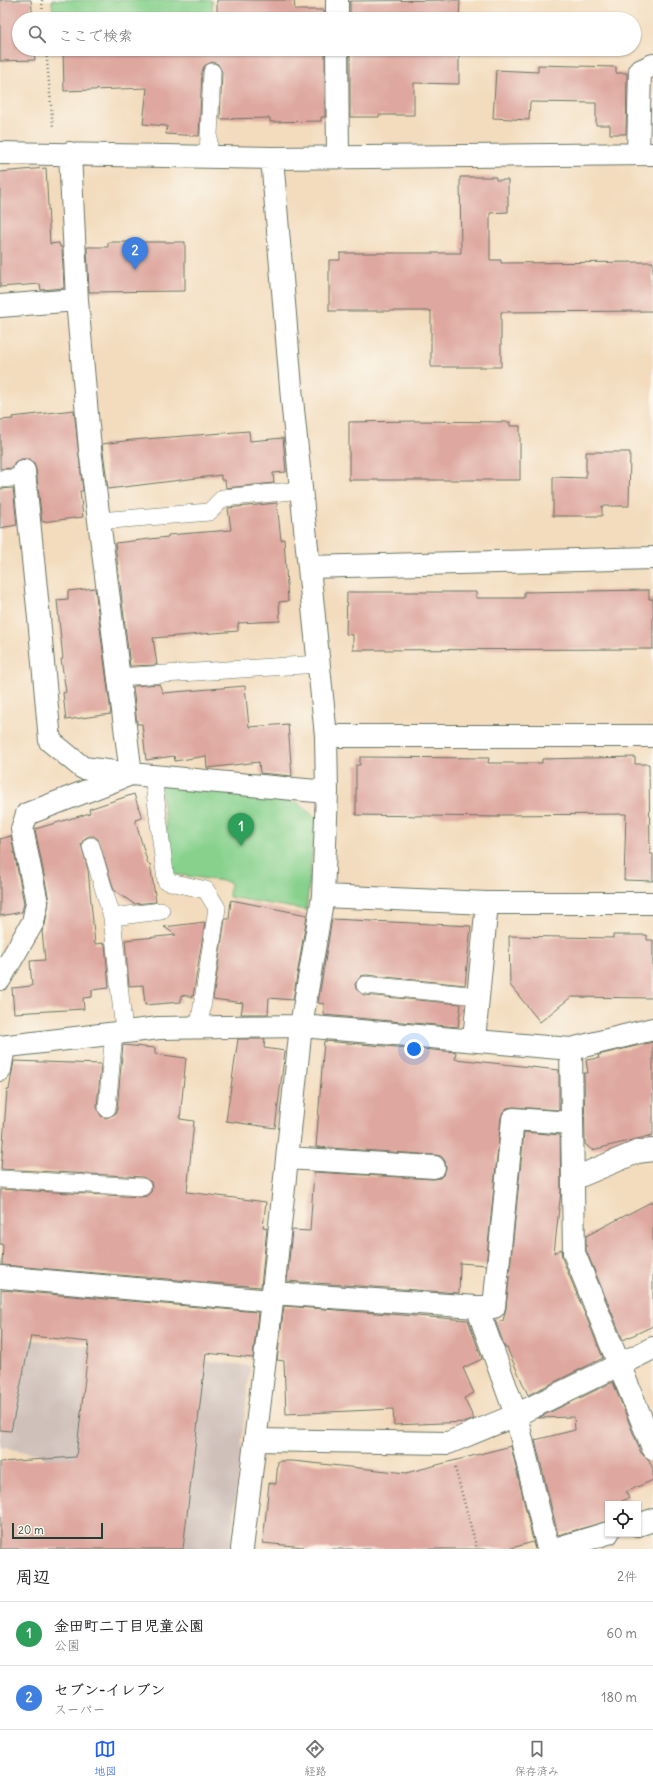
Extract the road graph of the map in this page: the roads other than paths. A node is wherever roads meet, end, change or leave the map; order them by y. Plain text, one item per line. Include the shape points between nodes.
1 (337, 0) edge
2 (337, 12) edge
3 (337, 56) edge
4 (653, 65) edge
5 (212, 72) dead end
6 (0, 153) edge
7 (63, 153) junction
8 (645, 154) edge
9 (208, 156) junction
10 (338, 157) junction
11 (272, 158) junction
12 (77, 300) junction
13 (0, 306) edge
14 (24, 474) joint
15 (0, 479) edge
16 (301, 490) junction
17 (99, 521) junction
18 (653, 558) edge
19 (309, 566) junction
20 (319, 664) junction
21 (119, 677) junction
22 (326, 736) junction
23 (653, 736) edge
24 (142, 775) junction
25 (327, 792) junction
26 (91, 846) dead end
27 (323, 896) junction
28 (487, 903) junction
29 (653, 903) edge
30 (161, 911) dead end
31 (112, 917) junction
32 (0, 979) edge
33 (365, 985) dead end
34 (479, 996) junction
35 (301, 1026) junction
36 (199, 1027) junction
37 (653, 1029) edge
38 (119, 1032) junction
39 (474, 1040) junction
40 (2, 1047) edge
41 (572, 1049) junction
42 (0, 1070) edge
43 (107, 1108) dead end
44 (572, 1123) junction
45 (653, 1150) edge
46 (287, 1158) junction
47 (434, 1167) dead end
48 (0, 1179) edge
49 (573, 1179) junction
50 (142, 1187) dead end
51 (0, 1277) edge
52 (272, 1297) junction
53 (477, 1307) junction
54 (653, 1348) edge
55 (619, 1363) junction
56 (516, 1415) junction
57 (255, 1440) junction
58 (653, 1448) edge
59 (653, 1520) edge
60 (641, 1523) edge
61 (605, 1534) edge
62 (242, 1549) edge
63 (548, 1549) edge
64 (555, 1549) edge

1 - 2 street
3 - 10 street
4 - 8 street via 640,71
5 - 9 lane
6 - 7 street
7 - 9 street
7 - 12 street
8 - 10 street
9 - 11 street
10 - 11 street
11 - 16 street
12 - 13 street
12 - 17 street
14 - 15 lane
14 - 24 street via 50,741 83,768
16 - 17 lane via 224,498 209,512
16 - 19 street
17 - 21 street
18 - 19 street
19 - 20 street
20 - 21 lane
20 - 22 street
21 - 24 street
22 - 23 street
22 - 25 street
24 - 25 street
24 - 32 street via 27,814 22,829 37,903 33,922
24 - 36 lane via 166,881 206,890 217,908
25 - 27 street
26 - 31 lane
27 - 28 street
27 - 35 street
28 - 29 street
28 - 34 street
30 - 31 lane
31 - 38 lane
33 - 34 lane
34 - 39 street
35 - 36 street
35 - 39 street
35 - 46 street
36 - 38 street
37 - 41 street
38 - 40 street
38 - 43 lane
39 - 41 street
40 - 42 street
41 - 44 street
44 - 49 street
44 - 53 street via 513,1119 494,1307
45 - 49 street via 638,1152
46 - 47 street
46 - 52 street
48 - 50 lane
49 - 55 street via 574,1253
51 - 52 street
52 - 53 street
52 - 57 street
53 - 56 street
54 - 55 street
55 - 56 street
55 - 58 street
56 - 57 street via 448,1443
56 - 63 street
57 - 62 street
59 - 60 street
61 - 64 street

